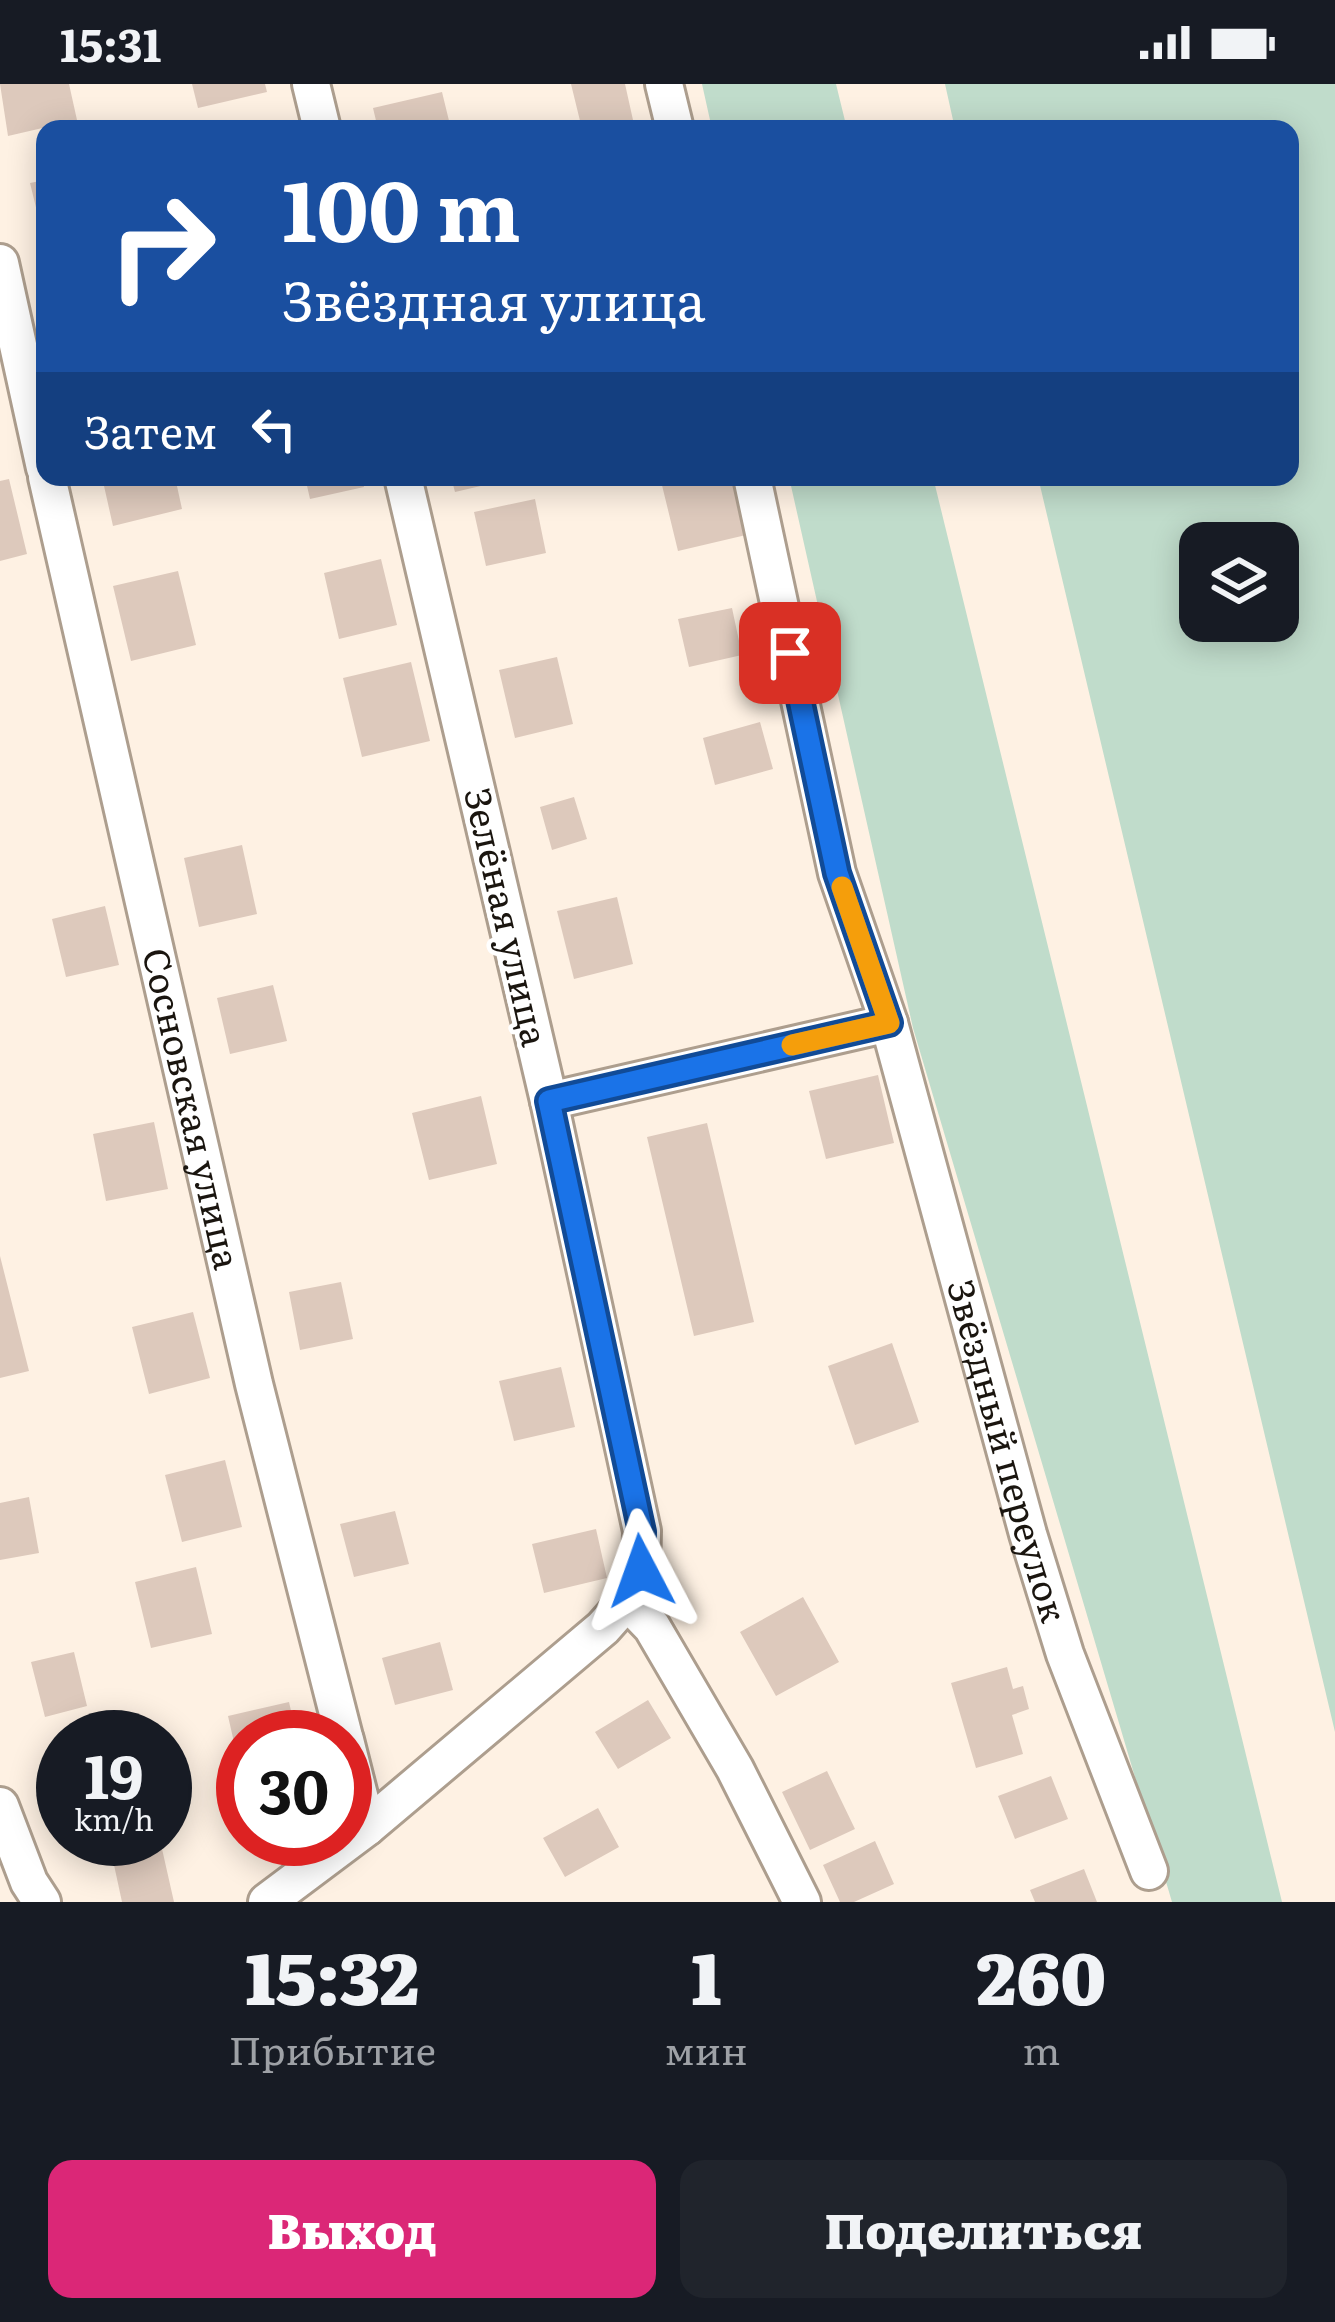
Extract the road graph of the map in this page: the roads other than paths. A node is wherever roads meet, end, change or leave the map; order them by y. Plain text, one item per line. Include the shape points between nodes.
1 (311, 84) edge
2 (664, 84) edge
3 (320, 120) edge
4 (673, 120) edge
5 (0, 262) edge
6 (36, 427) edge
7 (49, 486) edge
8 (405, 486) edge
9 (754, 486) edge
10 (889, 1023) junction
11 (549, 1101) junction
12 (627, 1600) junction
13 (338, 1710) edge
14 (0, 1806) edge
15 (372, 1822) edge
16 (314, 1866) edge
17 (1149, 1870) dead end
18 (42, 1902) edge
19 (267, 1902) edge
20 (802, 1902) edge

1 - 3 street
2 - 4 street
5 - 6 street
7 - 13 street, Сосновская улица via 254,1384
8 - 11 street, Зелёная улица
9 - 10 street, Звёздный переулок via 837,873
10 - 11 street
10 - 17 street, Звёздный переулок via 1053,1614
11 - 12 street, Зелёная улица via 642,1532 641,1571
12 - 15 street via 558,1669
12 - 20 street via 652,1627 735,1769
14 - 18 street
16 - 19 street

